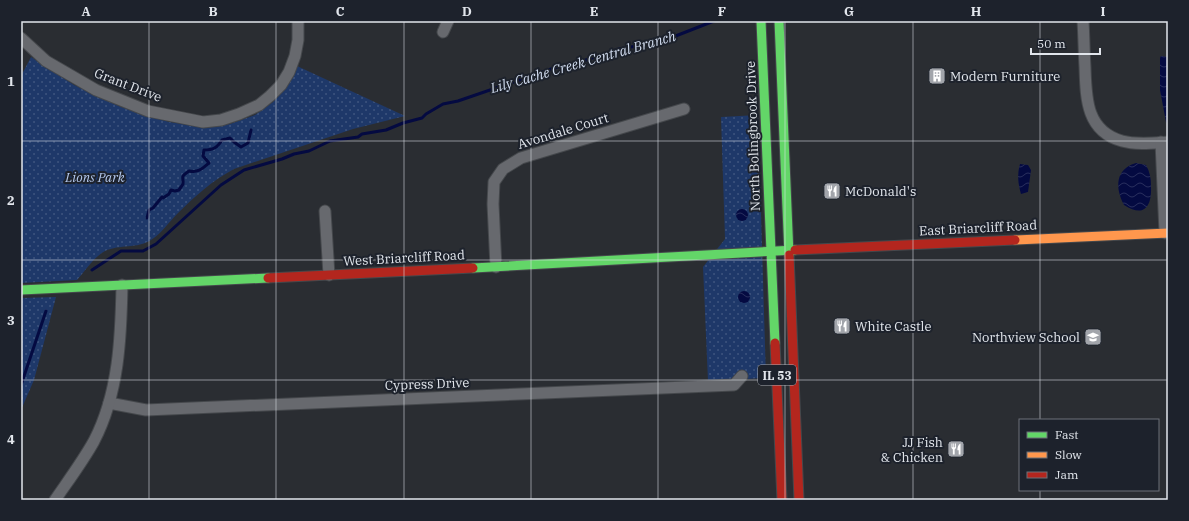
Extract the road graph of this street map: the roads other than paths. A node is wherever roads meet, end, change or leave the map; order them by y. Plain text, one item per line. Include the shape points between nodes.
1 (298, 21) edge
2 (448, 21) edge
3 (761, 21) edge
4 (779, 21) edge
5 (1083, 21) edge
6 (443, 32) dead end
7 (21, 38) edge
8 (684, 109) dead end
9 (1164, 142) edge
10 (325, 211) dead end
11 (1167, 233) edge
12 (788, 250) junction
13 (771, 251) junction
14 (496, 267) junction
15 (329, 275) junction
16 (122, 285) junction
17 (21, 290) edge
18 (742, 376) dead end
19 (109, 403) junction
20 (55, 500) edge
21 (782, 500) edge
22 (799, 500) edge

1 - 7 street, Grant Drive via 295,56 281,85 259,105 221,120 203,122 148,111 96,90 46,61
2 - 6 street
3 - 13 street, North Bolingbrook Drive / IL 53
4 - 12 street, IL 53
5 - 9 street via 1087,101 1093,119 1105,133 1123,141
8 - 14 street, Avondale Court via 521,158 503,169 494,182
9 - 11 street
10 - 15 street
11 - 12 street, East Briarcliff Road
12 - 13 street, West Briarcliff Road
12 - 22 street, IL 53
13 - 14 street, West Briarcliff Road
13 - 21 street, IL 53
14 - 15 street, West Briarcliff Road
15 - 16 street, West Briarcliff Road
16 - 17 street, West Briarcliff Road
16 - 19 street via 121,340
18 - 19 street, Cypress Drive via 734,385 146,410
19 - 20 street via 94,441

